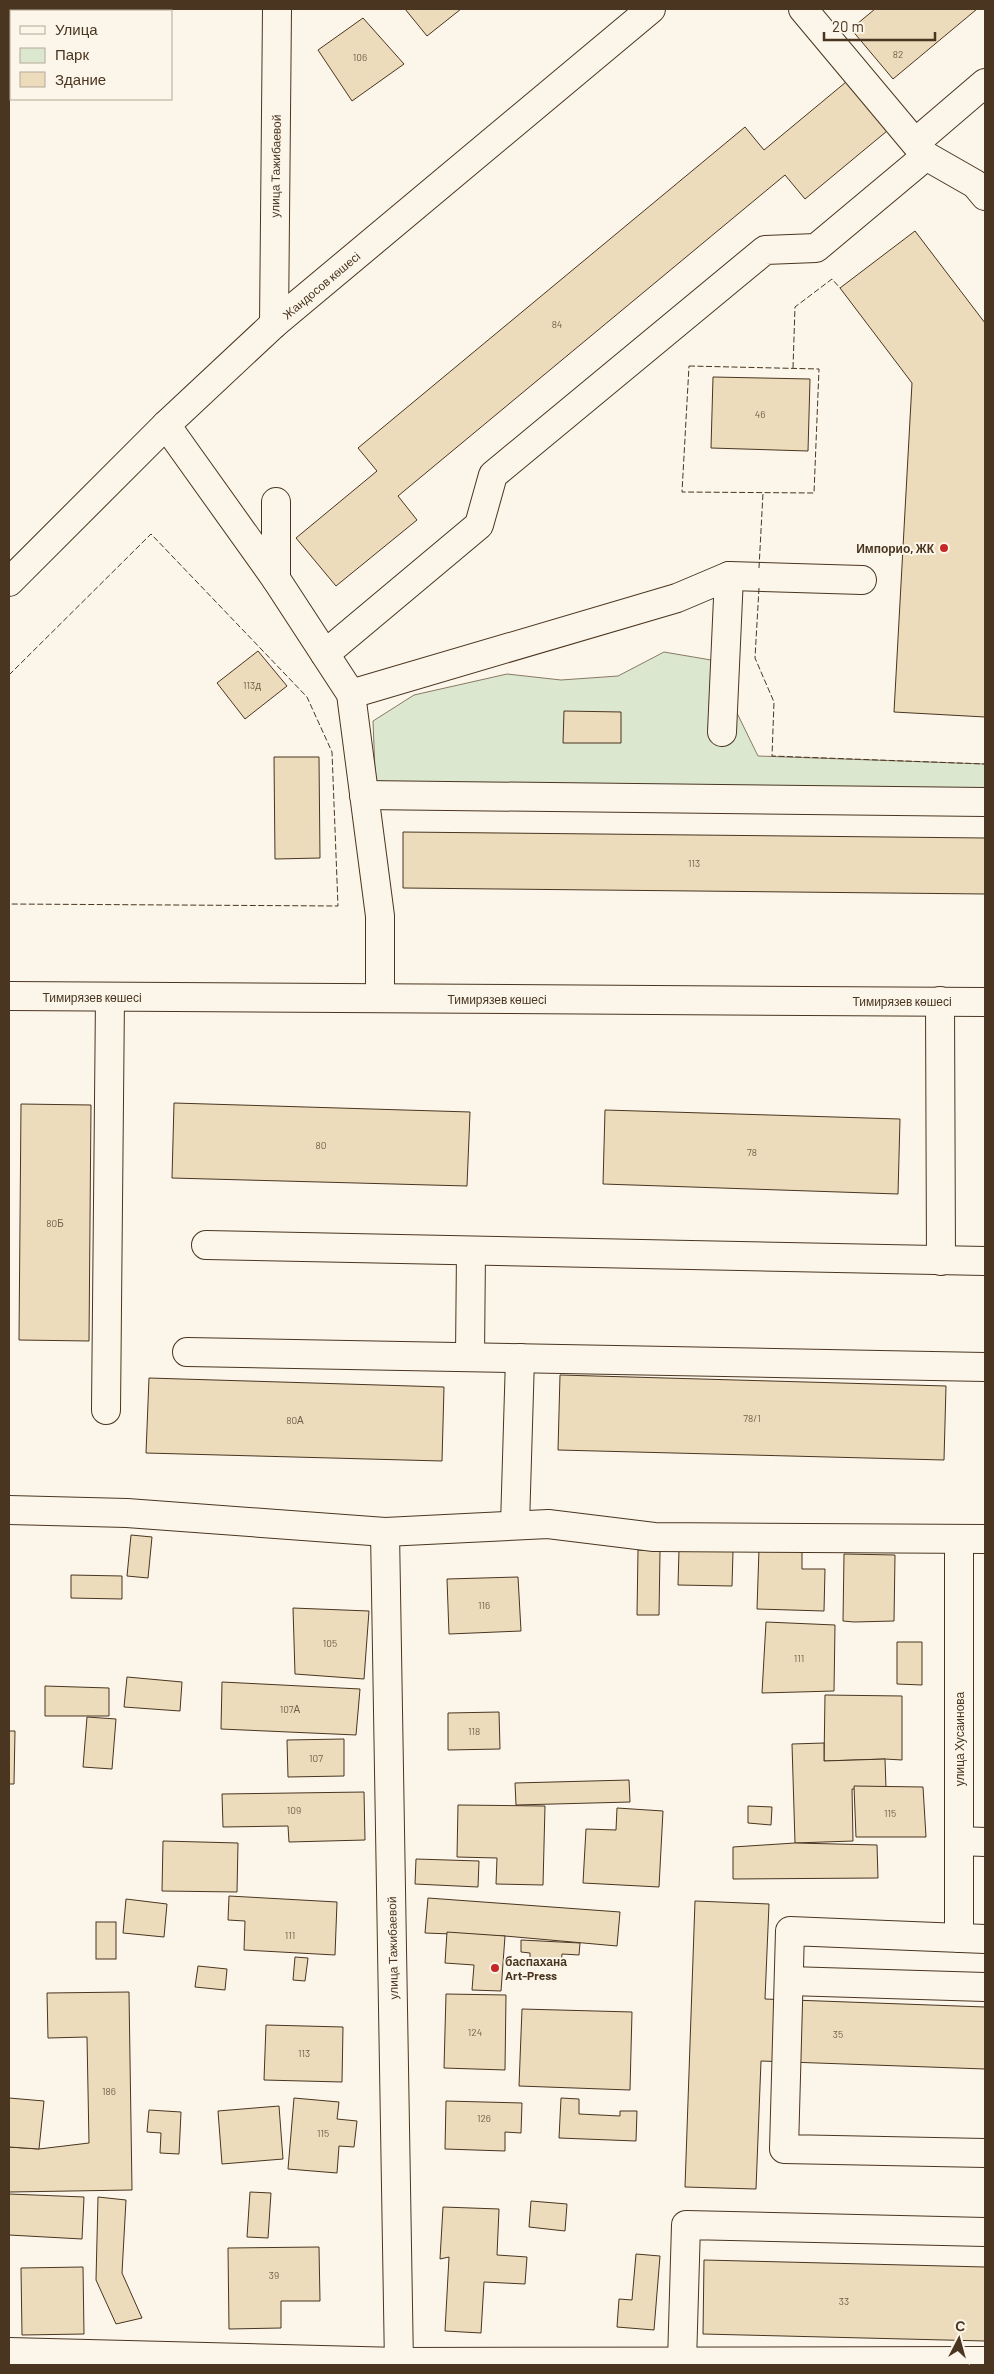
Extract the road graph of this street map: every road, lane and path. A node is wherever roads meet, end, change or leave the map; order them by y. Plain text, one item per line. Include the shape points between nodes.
1 (277, 9) edge
2 (651, 9) edge
3 (803, 9) edge
4 (985, 83) edge
5 (921, 149) junction
6 (985, 196) edge
7 (274, 324) junction
8 (166, 425) junction
9 (276, 502) dead end
10 (729, 576) junction
11 (276, 580) junction
12 (862, 580) dead end
13 (9, 582) edge
14 (325, 654) junction
15 (351, 694) junction
16 (722, 732) dead end
17 (364, 796) junction
18 (985, 802) edge
19 (9, 996) edge
20 (110, 996) junction
21 (380, 998) junction
22 (940, 1002) junction
23 (985, 1002) edge
24 (206, 1246) dead end
25 (472, 1251) junction
26 (941, 1261) junction
27 (985, 1261) edge
28 (187, 1352) dead end
29 (470, 1357) junction
30 (520, 1358) junction
31 (985, 1367) edge
32 (106, 1410) dead end
33 (9, 1510) edge
34 (515, 1526) junction
35 (385, 1532) junction
36 (972, 1539) edge
37 (972, 1842) edge
38 (972, 1939) edge
39 (789, 1981) junction
40 (985, 1987) edge
41 (985, 2153) edge
42 (985, 2232) edge
43 (9, 2352) edge
44 (985, 2361) edge
45 (682, 2362) junction
46 (399, 2364) edge

1 - 7 street, улица Тажибаевой
2 - 7 street, Жандосов көшесі
3 - 5 street
4 - 5 street
5 - 6 street via 975,184
5 - 14 street via 816,248 764,250 493,475 479,525
7 - 8 street, Жандосов көшесі
8 - 11 street
8 - 13 street, Жандосов көшесі
9 - 11 street
10 - 12 street
10 - 15 street via 677,598
10 - 16 street
11 - 14 street
14 - 15 street
15 - 17 street
17 - 18 street
17 - 21 street via 380,916
19 - 20 street, Тимирязев көшесі
20 - 21 street, Тимирязев көшесі
20 - 32 street
21 - 22 street, Тимирязев көшесі
22 - 23 street, Тимирязев көшесі
22 - 26 street
24 - 25 street
25 - 26 street
25 - 29 street
26 - 27 street
28 - 29 street
29 - 30 street
30 - 31 street
30 - 34 street
33 - 35 street via 127,1512
34 - 35 street
34 - 36 street via 548,1524 654,1537
35 - 46 street, улица Тажибаевой
36 - 37 street, улица Хусаинова
37 - 38 street, улица Хусаинова
38 - 39 street via 790,1931
39 - 40 street
39 - 41 street via 784,2149
42 - 45 street via 686,2225
43 - 46 street
44 - 45 street
45 - 46 street

